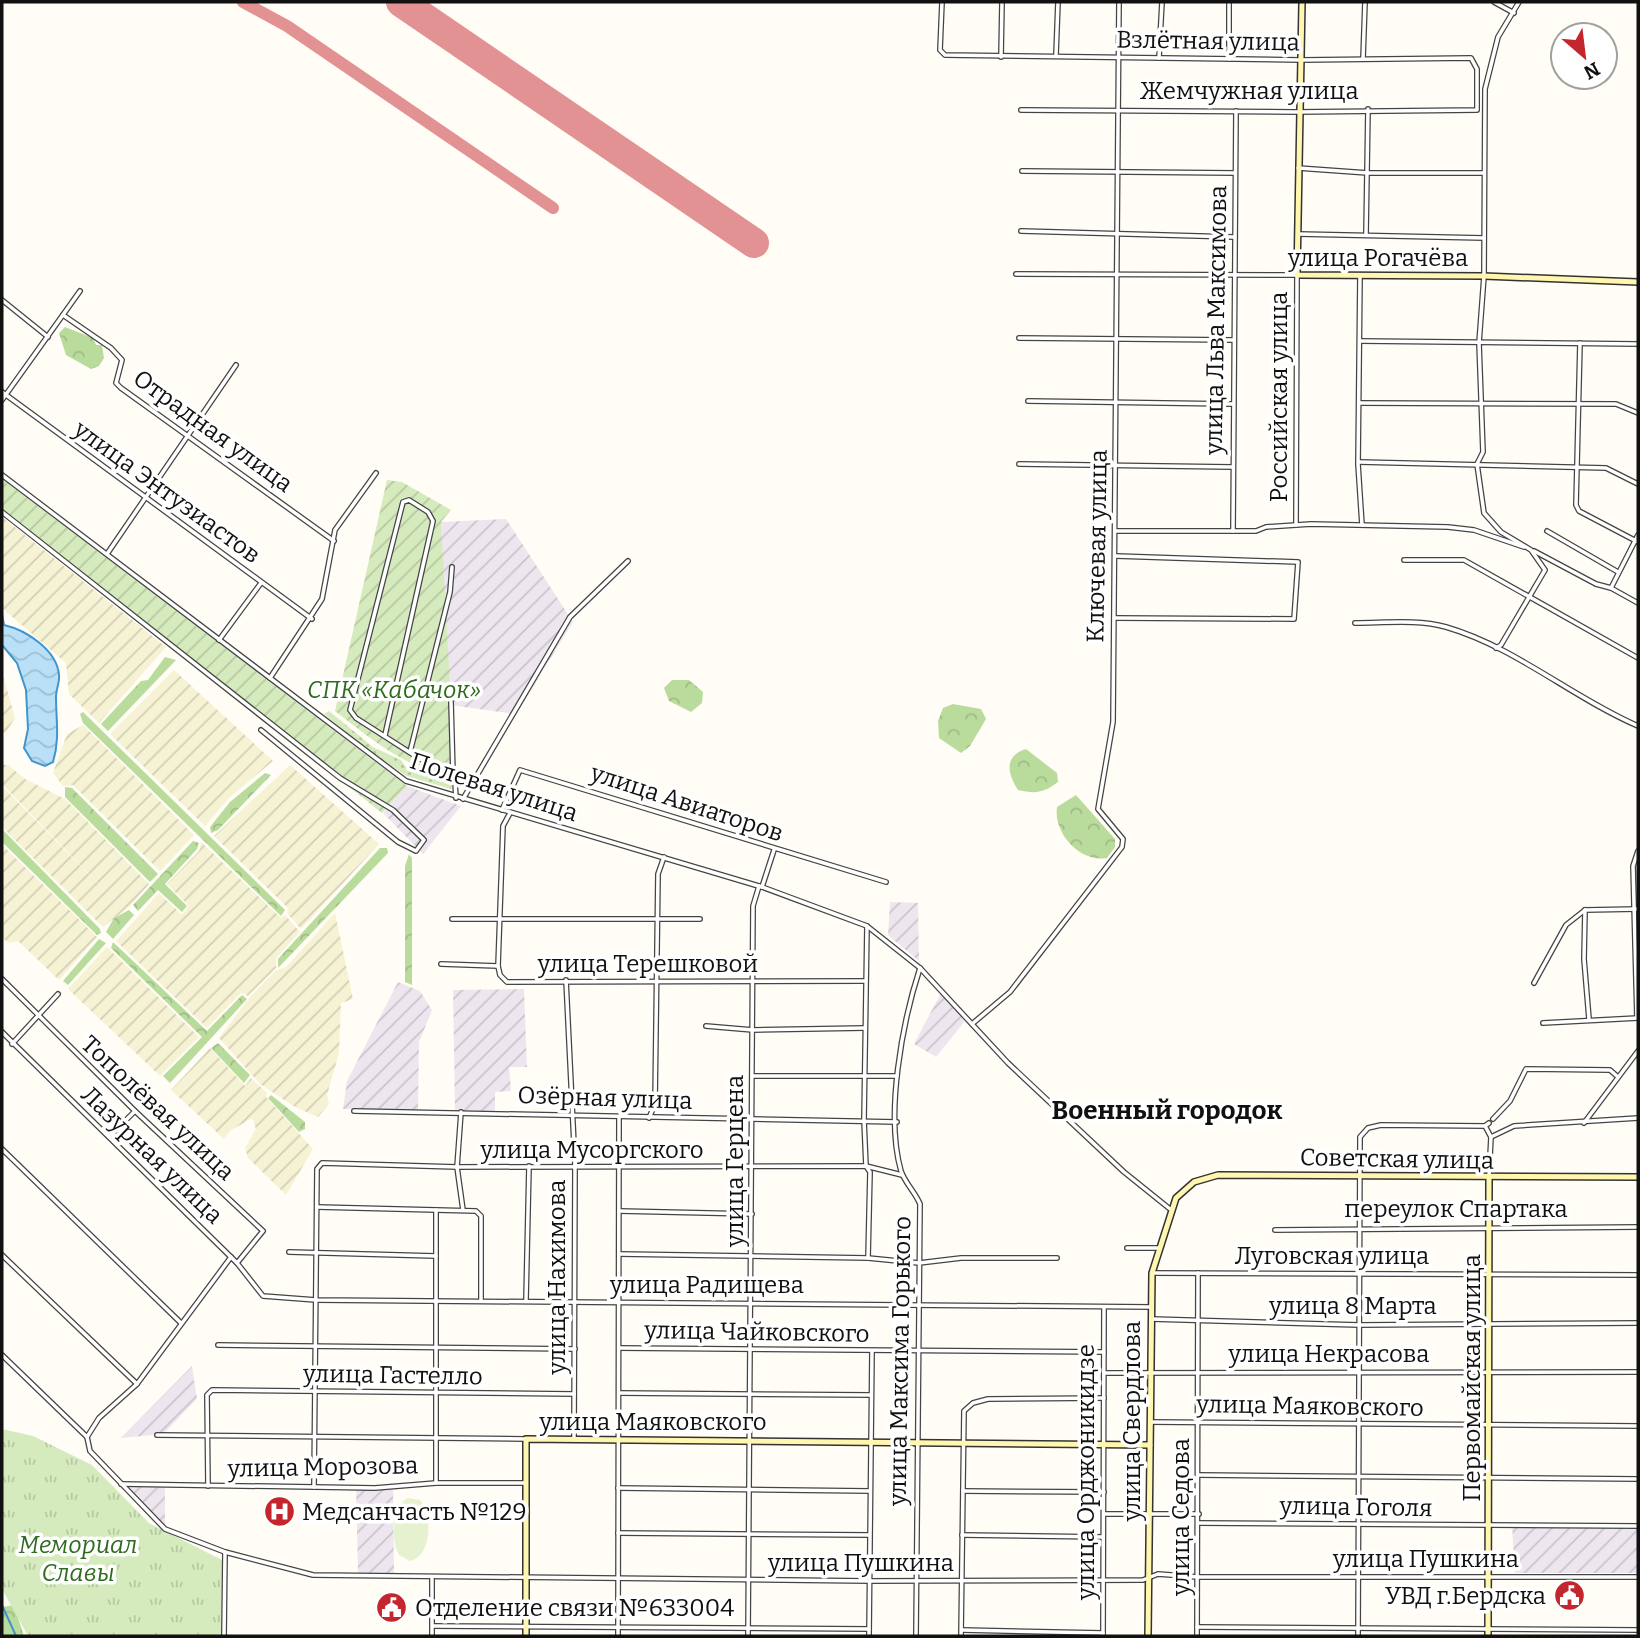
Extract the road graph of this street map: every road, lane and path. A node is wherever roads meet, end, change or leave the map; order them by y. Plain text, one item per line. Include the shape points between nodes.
1 (942, 2) edge
2 (1002, 2) edge
3 (1058, 2) edge
4 (1119, 2) edge
5 (1162, 2) edge
6 (1229, 2) edge
7 (1302, 2) edge
8 (1365, 2) edge
9 (1494, 2) edge
10 (1518, 2) edge
11 (1516, 8) junction
12 (1056, 55) junction
13 (1002, 57) junction
14 (1118, 57) junction
15 (1159, 58) junction
16 (1229, 59) junction
17 (1363, 59) junction
18 (1301, 60) junction
19 (1118, 108) junction
20 (1368, 109) junction
21 (1021, 110) dead end
22 (1477, 110) joint
23 (1236, 111) junction
24 (1300, 111) junction
25 (1298, 168) junction
26 (1117, 170) junction
27 (1022, 171) dead end
28 (1235, 173) junction
29 (1368, 173) junction
30 (1484, 173) junction
31 (1021, 231) dead end
32 (1117, 233) junction
33 (1298, 234) junction
34 (1366, 234) junction
35 (1234, 237) junction
36 (1484, 238) junction
37 (1117, 273) junction
38 (1016, 274) dead end
39 (1297, 275) junction
40 (1360, 275) junction
41 (1234, 276) junction
42 (1484, 276) junction
43 (1638, 282) edge
44 (80, 291) dead end
45 (2, 300) edge
46 (63, 315) junction
47 (48, 337) junction
48 (1019, 338) dead end
49 (1117, 338) junction
50 (1233, 340) junction
51 (1360, 341) junction
52 (1479, 343) junction
53 (1580, 343) junction
54 (1638, 344) edge
55 (236, 365) dead end
56 (3, 394) edge
57 (2, 400) edge
58 (1028, 401) dead end
59 (1116, 401) junction
60 (1359, 403) junction
61 (1232, 404) junction
62 (1480, 406) junction
63 (1578, 406) junction
64 (1638, 413) edge
65 (187, 436) junction
66 (1359, 462) junction
67 (1019, 464) dead end
68 (1115, 464) junction
69 (1477, 464) junction
70 (1232, 467) junction
71 (1578, 468) junction
72 (376, 473) dead end
73 (2, 475) edge
74 (1638, 484) edge
75 (145, 497) junction
76 (2, 512) edge
77 (1296, 525) junction
78 (1362, 525) junction
79 (1115, 531) junction
80 (1233, 531) junction
81 (1547, 531) dead end
82 (1638, 535) edge
83 (334, 541) junction
84 (1637, 541) edge
85 (1531, 550) junction
86 (107, 555) junction
87 (1116, 556) junction
88 (1404, 560) dead end
89 (628, 561) dead end
90 (452, 567) dead end
91 (1618, 572) junction
92 (261, 583) junction
93 (1611, 588) junction
94 (1529, 597) junction
95 (1638, 603) edge
96 (1115, 618) junction
97 (312, 619) junction
98 (1355, 623) dead end
99 (219, 640) junction
100 (1496, 648) junction
101 (1638, 658) edge
102 (270, 678) junction
103 (452, 702) dead end
104 (1638, 726) edge
105 (261, 730) dead end
106 (385, 735) junction
107 (411, 752) junction
108 (453, 776) junction
109 (456, 798) junction
110 (463, 800) junction
111 (502, 810) junction
112 (510, 813) junction
113 (774, 850) junction
114 (1638, 851) edge
115 (664, 857) junction
116 (886, 882) dead end
117 (761, 886) junction
118 (1637, 909) edge
119 (1585, 910) junction
120 (499, 917) junction
121 (453, 919) dead end
122 (658, 919) junction
123 (699, 919) dead end
124 (867, 926) junction
125 (441, 964) dead end
126 (498, 966) junction
127 (920, 968) junction
128 (2, 979) edge
129 (566, 980) junction
130 (753, 981) junction
131 (865, 981) junction
132 (655, 982) junction
133 (1534, 983) dead end
134 (58, 994) dead end
135 (37, 1017) junction
136 (1637, 1018) edge
137 (1589, 1019) junction
138 (1543, 1023) dead end
139 (972, 1024) junction
140 (706, 1026) dead end
141 (865, 1028) junction
142 (753, 1030) junction
143 (2, 1032) edge
144 (12, 1044) junction
145 (1638, 1051) edge
146 (753, 1076) junction
147 (865, 1076) junction
148 (897, 1076) junction
149 (1618, 1077) junction
150 (135, 1111) junction
151 (354, 1111) dead end
152 (461, 1112) junction
153 (573, 1114) junction
154 (619, 1117) junction
155 (649, 1118) junction
156 (1638, 1118) edge
157 (1493, 1119) dead end
158 (753, 1120) junction
159 (864, 1120) junction
160 (897, 1122) junction
161 (1584, 1123) junction
162 (109, 1137) junction
163 (1491, 1138) junction
164 (2, 1149) edge
165 (575, 1165) junction
166 (530, 1166) junction
167 (620, 1166) junction
168 (866, 1166) junction
169 (457, 1167) junction
170 (753, 1168) junction
171 (902, 1175) junction
172 (1360, 1175) junction
173 (1638, 1177) edge
174 (1489, 1178) junction
175 (317, 1207) junction
176 (1170, 1209) junction
177 (436, 1210) junction
178 (463, 1210) junction
179 (619, 1211) junction
180 (752, 1214) junction
181 (1490, 1226) junction
182 (1358, 1227) junction
183 (1638, 1227) edge
184 (1275, 1230) dead end
185 (1127, 1248) dead end
186 (1158, 1248) junction
187 (289, 1252) dead end
188 (317, 1252) junction
189 (619, 1254) junction
190 (2, 1255) edge
191 (436, 1256) junction
192 (231, 1257) junction
193 (751, 1258) junction
194 (868, 1258) junction
195 (1057, 1258) dead end
196 (237, 1263) junction
197 (919, 1263) junction
198 (1152, 1273) junction
199 (1198, 1273) junction
200 (1360, 1273) junction
201 (1490, 1274) junction
202 (1638, 1275) edge
203 (263, 1296) joint
204 (316, 1300) junction
205 (481, 1300) junction
206 (526, 1300) junction
207 (435, 1301) junction
208 (576, 1302) junction
209 (619, 1302) junction
210 (751, 1302) junction
211 (919, 1303) junction
212 (1104, 1307) junction
213 (1150, 1307) junction
214 (1151, 1319) junction
215 (1199, 1321) junction
216 (181, 1323) junction
217 (1490, 1323) junction
218 (1638, 1323) edge
219 (1359, 1325) junction
220 (218, 1345) dead end
221 (314, 1347) junction
222 (619, 1348) junction
223 (436, 1349) junction
224 (575, 1349) junction
225 (751, 1349) junction
226 (872, 1351) junction
227 (918, 1352) junction
228 (1104, 1352) junction
229 (2, 1355) edge
230 (1359, 1371) junction
231 (1151, 1372) junction
232 (1198, 1372) junction
233 (1490, 1372) junction
234 (1638, 1372) edge
235 (1104, 1373) junction
236 (137, 1384) junction
237 (316, 1391) junction
238 (435, 1393) junction
239 (619, 1393) junction
240 (575, 1394) junction
241 (751, 1394) junction
242 (872, 1395) junction
243 (1104, 1398) junction
244 (1150, 1422) junction
245 (1199, 1422) junction
246 (1359, 1424) junction
247 (1490, 1425) junction
248 (1638, 1426) edge
249 (157, 1435) dead end
250 (208, 1435) junction
251 (87, 1437) junction
252 (314, 1437) junction
253 (435, 1438) junction
254 (526, 1439) junction
255 (574, 1439) junction
256 (618, 1440) junction
257 (751, 1440) junction
258 (870, 1441) junction
259 (917, 1444) junction
260 (964, 1444) junction
261 (1104, 1445) junction
262 (1150, 1445) junction
263 (1199, 1475) junction
264 (1358, 1475) junction
265 (1489, 1476) junction
266 (1638, 1479) edge
267 (119, 1483) junction
268 (436, 1483) junction
269 (526, 1483) junction
270 (208, 1486) junction
271 (314, 1487) junction
272 (618, 1488) junction
273 (750, 1489) junction
274 (870, 1491) junction
275 (963, 1491) junction
276 (1104, 1492) junction
277 (1149, 1513) junction
278 (1104, 1514) junction
279 (1199, 1514) junction
280 (1198, 1523) junction
281 (1358, 1525) junction
282 (1489, 1525) junction
283 (1638, 1526) edge
284 (618, 1533) junction
285 (749, 1534) junction
286 (869, 1535) junction
287 (962, 1535) junction
288 (1103, 1537) junction
289 (225, 1552) junction
290 (1359, 1575) junction
291 (1198, 1577) junction
292 (1489, 1577) junction
293 (1638, 1577) edge
294 (432, 1578) junction
295 (526, 1578) junction
296 (618, 1578) junction
297 (1148, 1578) junction
298 (749, 1580) junction
299 (869, 1581) junction
300 (916, 1581) junction
301 (1103, 1581) junction
302 (959, 1582) junction
303 (433, 1626) junction
304 (526, 1626) junction
305 (618, 1627) junction
306 (1197, 1627) junction
307 (748, 1628) junction
308 (799, 1628) junction
309 (1358, 1628) junction
310 (869, 1629) junction
311 (961, 1630) junction
312 (1638, 1630) edge
313 (1488, 1633) edge
314 (1103, 1634) edge
315 (224, 1636) edge
316 (432, 1636) edge
317 (526, 1636) edge
318 (618, 1636) edge
319 (748, 1636) edge
320 (799, 1636) edge
321 (869, 1636) edge
322 (916, 1636) edge
323 (961, 1636) edge
324 (1148, 1636) edge
325 (1197, 1636) edge
326 (1358, 1636) edge

1 - 13 street, Взлётная улица via 940,50 945,55
2 - 13 street
3 - 12 street
4 - 14 street, Ключевая улица
5 - 15 street
6 - 16 street
7 - 18 street, Российская улица
8 - 17 street
9 - 11 street via 1514,13
10 - 11 street
11 - 30 street via 1498,37 1487,75
12 - 13 street, Взлётная улица
12 - 14 street, Взлётная улица
14 - 15 street, Взлётная улица
14 - 19 street, Ключевая улица
15 - 16 street, Взлётная улица
16 - 18 street, Взлётная улица
17 - 18 street, Взлётная улица
17 - 22 street, Взлётная улица via 1471,58 1477,69
18 - 24 street, Российская улица
19 - 21 street, Жемчужная улица
19 - 23 street, Жемчужная улица
19 - 26 street, Ключевая улица
20 - 22 street, Жемчужная улица
20 - 24 street, Жемчужная улица
20 - 29 street
23 - 24 street, Жемчужная улица
23 - 28 street, улица Льва Максимова
24 - 25 street, Российская улица
25 - 29 street
25 - 33 street, Российская улица
26 - 27 street
26 - 28 street
26 - 32 street, Ключевая улица
28 - 35 street, улица Льва Максимова
29 - 30 street
29 - 34 street
30 - 36 street
31 - 32 street
32 - 35 street
32 - 37 street, Ключевая улица
33 - 34 street
33 - 39 street, Российская улица
34 - 36 street
35 - 41 street, улица Льва Максимова
36 - 42 street
37 - 38 street, улица Рогачёва
37 - 41 street, улица Рогачёва
37 - 49 street, Ключевая улица
39 - 40 street, улица Рогачёва
39 - 41 street, улица Рогачёва
39 - 77 street, Российская улица
40 - 42 street, улица Рогачёва
40 - 51 street
41 - 50 street, улица Льва Максимова
42 - 43 street, улица Рогачёва
42 - 52 street
44 - 46 street
45 - 47 street
46 - 47 street
46 - 65 street, Отрадная улица via 122,360 117,378 121,388
47 - 56 street
48 - 49 street
49 - 50 street
49 - 59 street, Ключевая улица
50 - 61 street, улица Льва Максимова
51 - 52 street
51 - 60 street
52 - 53 street
52 - 62 street
53 - 54 street
53 - 63 street
55 - 65 street
56 - 57 street
56 - 75 street, улица Энтузиастов
58 - 59 street
59 - 61 street
59 - 68 street, Ключевая улица
60 - 62 street via 1477,402
60 - 66 street
61 - 70 street, улица Льва Максимова
62 - 63 street
62 - 69 street via 1483,452
63 - 64 street via 1616,404
63 - 71 street
65 - 75 street
65 - 83 street, Отрадная улица
66 - 69 street
66 - 78 street
67 - 68 street
68 - 70 street
68 - 79 street, Ключевая улица
69 - 71 street
69 - 85 street via 1483,513 1501,532
70 - 80 street, улица Льва Максимова
71 - 74 street via 1612,470
71 - 84 street via 1578,511
72 - 83 street via 335,530
73 - 86 street, Полевая улица
75 - 86 street
75 - 92 street, улица Энтузиастов
76 - 105 street via 340,778 393,810 424,840 416,852
77 - 78 street
77 - 80 street
78 - 85 street via 1474,530
79 - 80 street
79 - 87 street, Ключевая улица
81 - 91 street
82 - 84 street
83 - 97 street via 322,599
84 - 91 street
85 - 93 street
85 - 94 street via 1545,570
86 - 99 street, Полевая улица
87 - 96 street, Ключевая улица
87 - 96 street via 1298,562 1294,619
88 - 94 street via 1464,560
89 - 110 street via 570,617
90 - 107 street
91 - 93 street
92 - 97 street, улица Энтузиастов
92 - 99 street
93 - 95 street
94 - 100 street
94 - 101 street
96 - 139 street, Ключевая улица via 1113,722 1098,809 1123,839 1122,847 1010,992
97 - 102 street
98 - 100 street via 1447,627
99 - 102 street, Полевая улица
100 - 104 street
102 - 109 street, Полевая улица via 406,781
103 - 108 street
106 - 106 street via 355,718 350,710 403,502 410,500 433,521
106 - 107 street
107 - 108 street
108 - 109 street
109 - 110 street, Полевая улица
110 - 111 street, Полевая улица
111 - 112 street, Полевая улица
111 - 113 street, улица Авиаторов via 520,769
112 - 115 street, Полевая улица
112 - 120 street via 503,826
113 - 116 street, улица Авиаторов
113 - 117 street, улица Герцена
114 - 118 street via 1633,866
115 - 117 street, Полевая улица
115 - 122 street via 658,874
117 - 124 street, Полевая улица
117 - 130 street, улица Герцена via 753,906
118 - 119 street
118 - 136 street
119 - 133 street via 1566,925
119 - 137 street
120 - 121 street
120 - 122 street
120 - 126 street
122 - 123 street
122 - 132 street
124 - 127 street, Полевая улица
124 - 131 street
125 - 126 street, улица Терешковой
126 - 129 street, улица Терешковой via 507,982
127 - 139 street, Полевая улица
127 - 148 street, улица Максима Горького
128 - 135 street, Тополёвая улица
129 - 132 street, улица Терешковой
129 - 153 street, улица Нахимова
130 - 131 street, улица Терешковой
130 - 132 street, улица Терешковой
130 - 142 street, улица Герцена
131 - 141 street
132 - 155 street via 655,1104
134 - 135 street
135 - 144 street
135 - 150 street, Тополёвая улица
136 - 137 street
137 - 138 street
139 - 176 street, Полевая улица via 1077,1129
140 - 142 street
141 - 142 street
141 - 147 street
142 - 146 street, улица Герцена
143 - 144 street, Лазурная улица
144 - 162 street, Лазурная улица
145 - 149 street
146 - 147 street
146 - 158 street, улица Герцена
147 - 148 street
147 - 159 street
148 - 160 street, улица Максима Горького
149 - 157 street via 1610,1070 1527,1069 1510,1101
149 - 161 street
150 - 162 street
150 - 196 street, Тополёвая улица via 263,1231
151 - 152 street, Озёрная улица
152 - 153 street, Озёрная улица
152 - 169 street
153 - 154 street, Озёрная улица
153 - 165 street, улица Нахимова
154 - 155 street, Озёрная улица
154 - 167 street
155 - 158 street, Озёрная улица
156 - 161 street
158 - 159 street, Озёрная улица
158 - 170 street, улица Герцена
159 - 160 street, Озёрная улица
159 - 168 street
160 - 171 street, улица Максима Горького
161 - 163 street via 1514,1126
162 - 192 street, Лазурная улица
163 - 172 street, Первомайская улица via 1487,1125 1368,1128 1360,1137
163 - 174 street, Первомайская улица
164 - 216 street
165 - 166 street, улица Мусоргского
165 - 167 street, улица Мусоргского
165 - 208 street, улица Нахимова
166 - 169 street, улица Мусоргского
166 - 206 street
167 - 170 street, улица Мусоргского
167 - 179 street
168 - 170 street, улица Мусоргского
168 - 171 street, улица Мусоргского
168 - 194 street via 870,1172
169 - 175 street, улица Мусоргского via 322,1163 317,1169
169 - 178 street
170 - 180 street, улица Герцена
171 - 197 street, улица Максима Горького via 919,1204
172 - 174 street, Советская улица
172 - 176 street, Советская улица via 1210,1177 1184,1189
172 - 182 street
173 - 174 street, Советская улица
174 - 181 street, Первомайская улица
175 - 177 street
175 - 188 street
176 - 186 street, улица Свердлова
177 - 178 street
177 - 191 street
178 - 205 street via 481,1216
179 - 180 street
179 - 189 street
180 - 193 street, улица Герцена
181 - 182 street, переулок Спартака
181 - 183 street, переулок Спартака
181 - 201 street, Первомайская улица
182 - 184 street, переулок Спартака
182 - 200 street
185 - 186 street
186 - 198 street, улица Свердлова
187 - 188 street
188 - 191 street
188 - 204 street
189 - 193 street
189 - 209 street
190 - 236 street
191 - 207 street
192 - 196 street, Лазурная улица
192 - 216 street
193 - 194 street
193 - 210 street, улица Герцена
194 - 197 street
195 - 197 street
196 - 203 street, Лазурная улица
197 - 211 street, улица Максима Горького
198 - 199 street, Луговская улица
198 - 213 street, улица Свердлова
199 - 200 street, Луговская улица
199 - 215 street, улица Седова
200 - 201 street, Луговская улица
200 - 219 street
201 - 202 street, Луговская улица
201 - 217 street, Первомайская улица
203 - 204 street, улица Радищева
204 - 207 street, улица Радищева
204 - 221 street
205 - 206 street, улица Радищева
205 - 207 street, улица Радищева
206 - 208 street, улица Радищева
207 - 223 street
208 - 209 street, улица Радищева
208 - 224 street, улица Нахимова
209 - 210 street, улица Радищева
209 - 222 street
210 - 211 street, улица Радищева
210 - 225 street, улица Герцена
211 - 212 street, улица Радищева
211 - 227 street, улица Максима Горького
212 - 213 street, улица Радищева
212 - 228 street, улица Орджоникидзе
213 - 214 street, улица Свердлова
214 - 215 street, улица 8 Марта
214 - 231 street, улица Свердлова
215 - 219 street, улица 8 Марта
215 - 232 street, улица Седова
216 - 236 street
217 - 218 street, улица 8 Марта
217 - 219 street, улица 8 Марта
217 - 233 street, Первомайская улица
219 - 230 street
220 - 221 street
221 - 223 street
221 - 237 street
222 - 225 street, улица Чайковского
222 - 239 street
223 - 224 street
223 - 238 street
224 - 240 street, улица Нахимова
225 - 226 street, улица Чайковского
225 - 241 street, улица Герцена
226 - 227 street, улица Чайковского
226 - 242 street
227 - 228 street, улица Чайковского
227 - 259 street, улица Максима Горького
228 - 235 street, улица Орджоникидзе
229 - 251 street, улица Пушкина
230 - 232 street, улица Некрасова
230 - 233 street, улица Некрасова
230 - 246 street
231 - 232 street, улица Некрасова
231 - 235 street, улица Некрасова
231 - 244 street, улица Свердлова
232 - 245 street, улица Седова
233 - 234 street, улица Некрасова
233 - 247 street, Первомайская улица
235 - 243 street, улица Орджоникидзе
236 - 251 street via 100,1418
237 - 238 street, улица Гастелло
237 - 250 street, улица Гастелло via 212,1390 207,1395
237 - 252 street
238 - 240 street, улица Гастелло
238 - 253 street
239 - 241 street
239 - 256 street
240 - 255 street, улица Нахимова
241 - 242 street
241 - 257 street, улица Герцена
242 - 258 street
243 - 260 street via 979,1400 964,1411
243 - 261 street, улица Орджоникидзе
244 - 245 street, улица Маяковского
244 - 262 street, улица Свердлова
245 - 246 street, улица Маяковского
245 - 263 street, улица Седова
246 - 247 street, улица Маяковского
246 - 264 street
247 - 248 street, улица Маяковского
247 - 265 street, Первомайская улица
249 - 250 street, улица Маяковского
250 - 252 street, улица Маяковского
250 - 270 street
251 - 267 street, улица Пушкина via 90,1451
252 - 253 street, улица Маяковского
252 - 271 street
253 - 254 street, улица Маяковского
253 - 268 street
254 - 255 street, улица Маяковского
254 - 269 street
255 - 256 street, улица Маяковского
256 - 257 street, улица Маяковского
256 - 272 street
257 - 258 street, улица Маяковского
257 - 273 street, улица Герцена
258 - 259 street, улица Маяковского
258 - 274 street
259 - 260 street, улица Маяковского
259 - 300 street, улица Максима Горького
260 - 261 street, улица Маяковского
260 - 275 street
261 - 262 street, улица Маяковского
261 - 276 street, улица Орджоникидзе
262 - 277 street, улица Свердлова
263 - 264 street
263 - 279 street, улица Седова
264 - 265 street
264 - 281 street
265 - 266 street
265 - 282 street, Первомайская улица
267 - 270 street, улица Морозова
267 - 289 street, улица Пушкина via 165,1529
268 - 269 street, улица Морозова
268 - 271 street, улица Морозова
269 - 295 street
270 - 271 street, улица Морозова
272 - 273 street
272 - 284 street
273 - 274 street
273 - 285 street, улица Герцена
274 - 286 street
275 - 276 street
275 - 287 street
276 - 278 street, улица Орджоникидзе
277 - 278 street
277 - 279 street
277 - 297 street, улица Свердлова
278 - 288 street, улица Орджоникидзе
279 - 280 street, улица Седова
280 - 281 street, улица Гоголя
280 - 291 street, улица Седова
281 - 282 street, улица Гоголя
281 - 290 street
282 - 283 street, улица Гоголя
282 - 292 street, Первомайская улица
284 - 285 street
284 - 296 street
285 - 286 street
285 - 298 street, улица Герцена
286 - 299 street
287 - 288 street
287 - 302 street
288 - 301 street, улица Орджоникидзе
289 - 294 street, улица Пушкина via 313,1575
289 - 315 street
290 - 291 street, улица Пушкина
290 - 292 street, улица Пушкина
290 - 309 street
291 - 297 street, улица Пушкина via 1158,1574
291 - 306 street, улица Седова
292 - 293 street, улица Пушкина
292 - 313 street, Первомайская улица
294 - 295 street, улица Пушкина
294 - 303 street
295 - 296 street, улица Пушкина
295 - 304 street
296 - 298 street, улица Пушкина
296 - 305 street
297 - 301 street, улица Пушкина
297 - 324 street, улица Свердлова
298 - 299 street, улица Пушкина
298 - 307 street, улица Герцена
299 - 300 street, улица Пушкина
299 - 310 street
300 - 302 street, улица Пушкина
300 - 322 street, улица Максима Горького
301 - 302 street, улица Пушкина
301 - 314 street, улица Орджоникидзе
302 - 311 street
303 - 304 street
303 - 316 street
304 - 305 street
304 - 317 street
305 - 307 street
305 - 318 street
306 - 309 street
306 - 325 street, улица Седова
307 - 308 street
307 - 319 street, улица Герцена
308 - 310 street
308 - 320 street
309 - 313 street
309 - 326 street
310 - 321 street
311 - 314 street
311 - 323 street
312 - 313 street

